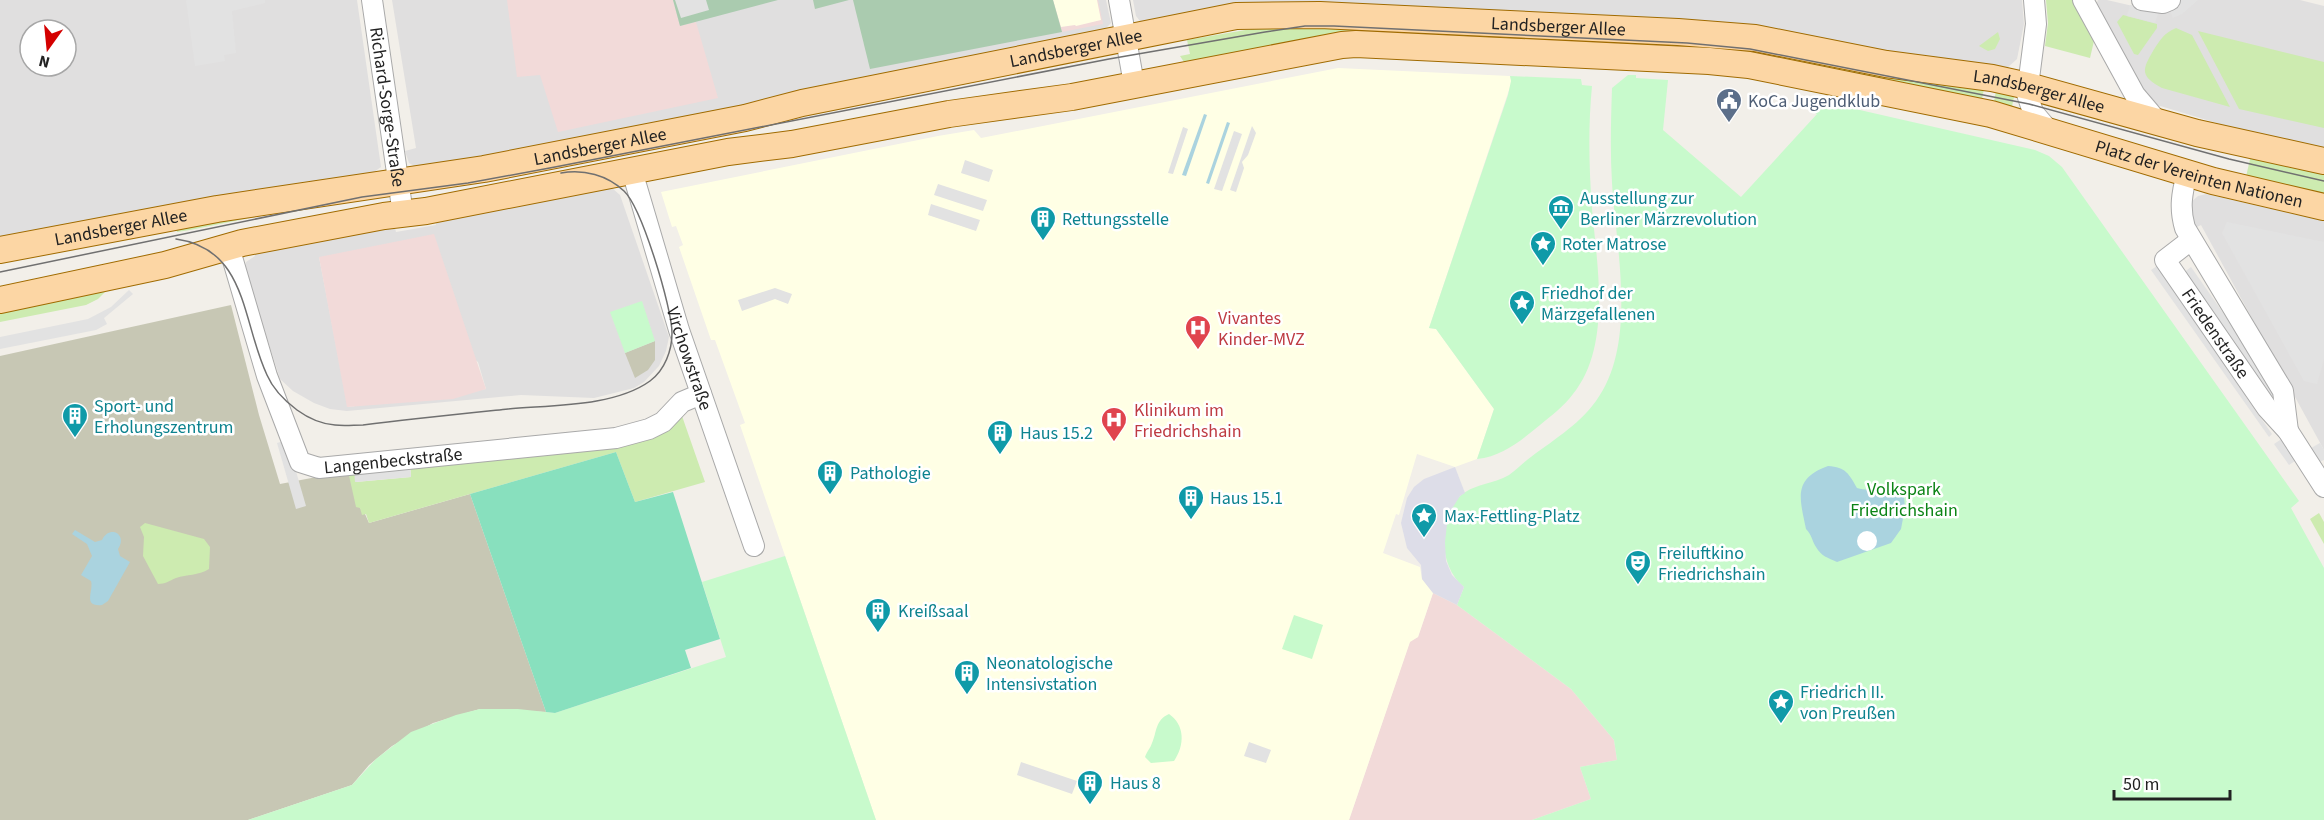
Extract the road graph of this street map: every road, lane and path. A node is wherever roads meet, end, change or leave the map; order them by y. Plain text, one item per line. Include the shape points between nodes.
1 (372, 0) edge
2 (1119, 0) edge
3 (2034, 0) edge
4 (2082, 0) edge
5 (2142, 0) edge
6 (2170, 0) edge
7 (1126, 38) junction
8 (1134, 84) junction
9 (2028, 86) junction
10 (2158, 122) junction
11 (2062, 137) junction
12 (2324, 161) edge
13 (632, 171) junction
14 (2187, 173) junction
15 (397, 181) junction
16 (2324, 207) edge
17 (403, 214) junction
18 (2191, 240) junction
19 (0, 250) edge
20 (231, 254) junction
21 (0, 300) edge
22 (701, 394) junction
23 (2288, 430) junction
24 (2324, 487) edge
25 (754, 546) dead end

1 - 15 street, Richard-Sorge-Straße
2 - 7 street
3 - 9 street via 2035,32
4 - 10 street via 2135,96
5 - 6 street
7 - 8 street
7 - 9 main road, Landsberger Allee via 1236,16 1273,14 1678,32 1755,38
7 - 15 main road, Landsberger Allee via 681,131
8 - 11 main road, Landsberger Allee via 1341,45 1698,60 1902,95 1991,114
8 - 13 main road, Landsberger Allee
9 - 10 main road, Landsberger Allee
9 - 11 street via 2033,112
10 - 12 main road
11 - 14 main road, Platz der Vereinten Nationen
13 - 17 main road, Landsberger Allee
13 - 22 street, Virchowstraße
14 - 16 main road, Platz der Vereinten Nationen
14 - 18 street, Friedenstraße via 2180,214
15 - 17 street, Richard-Sorge-Straße
15 - 19 main road, Landsberger Allee
17 - 20 main road, Landsberger Allee
18 - 23 street, Friedenstraße via 2283,391
18 - 23 street, Friedenstraße via 2165,260 2267,408
20 - 21 main road, Landsberger Allee
20 - 22 street, Langenbeckstraße via 262,361 300,462 319,468 616,438 663,422 682,402
22 - 25 street, Virchowstraße
23 - 24 street, Friedenstraße

